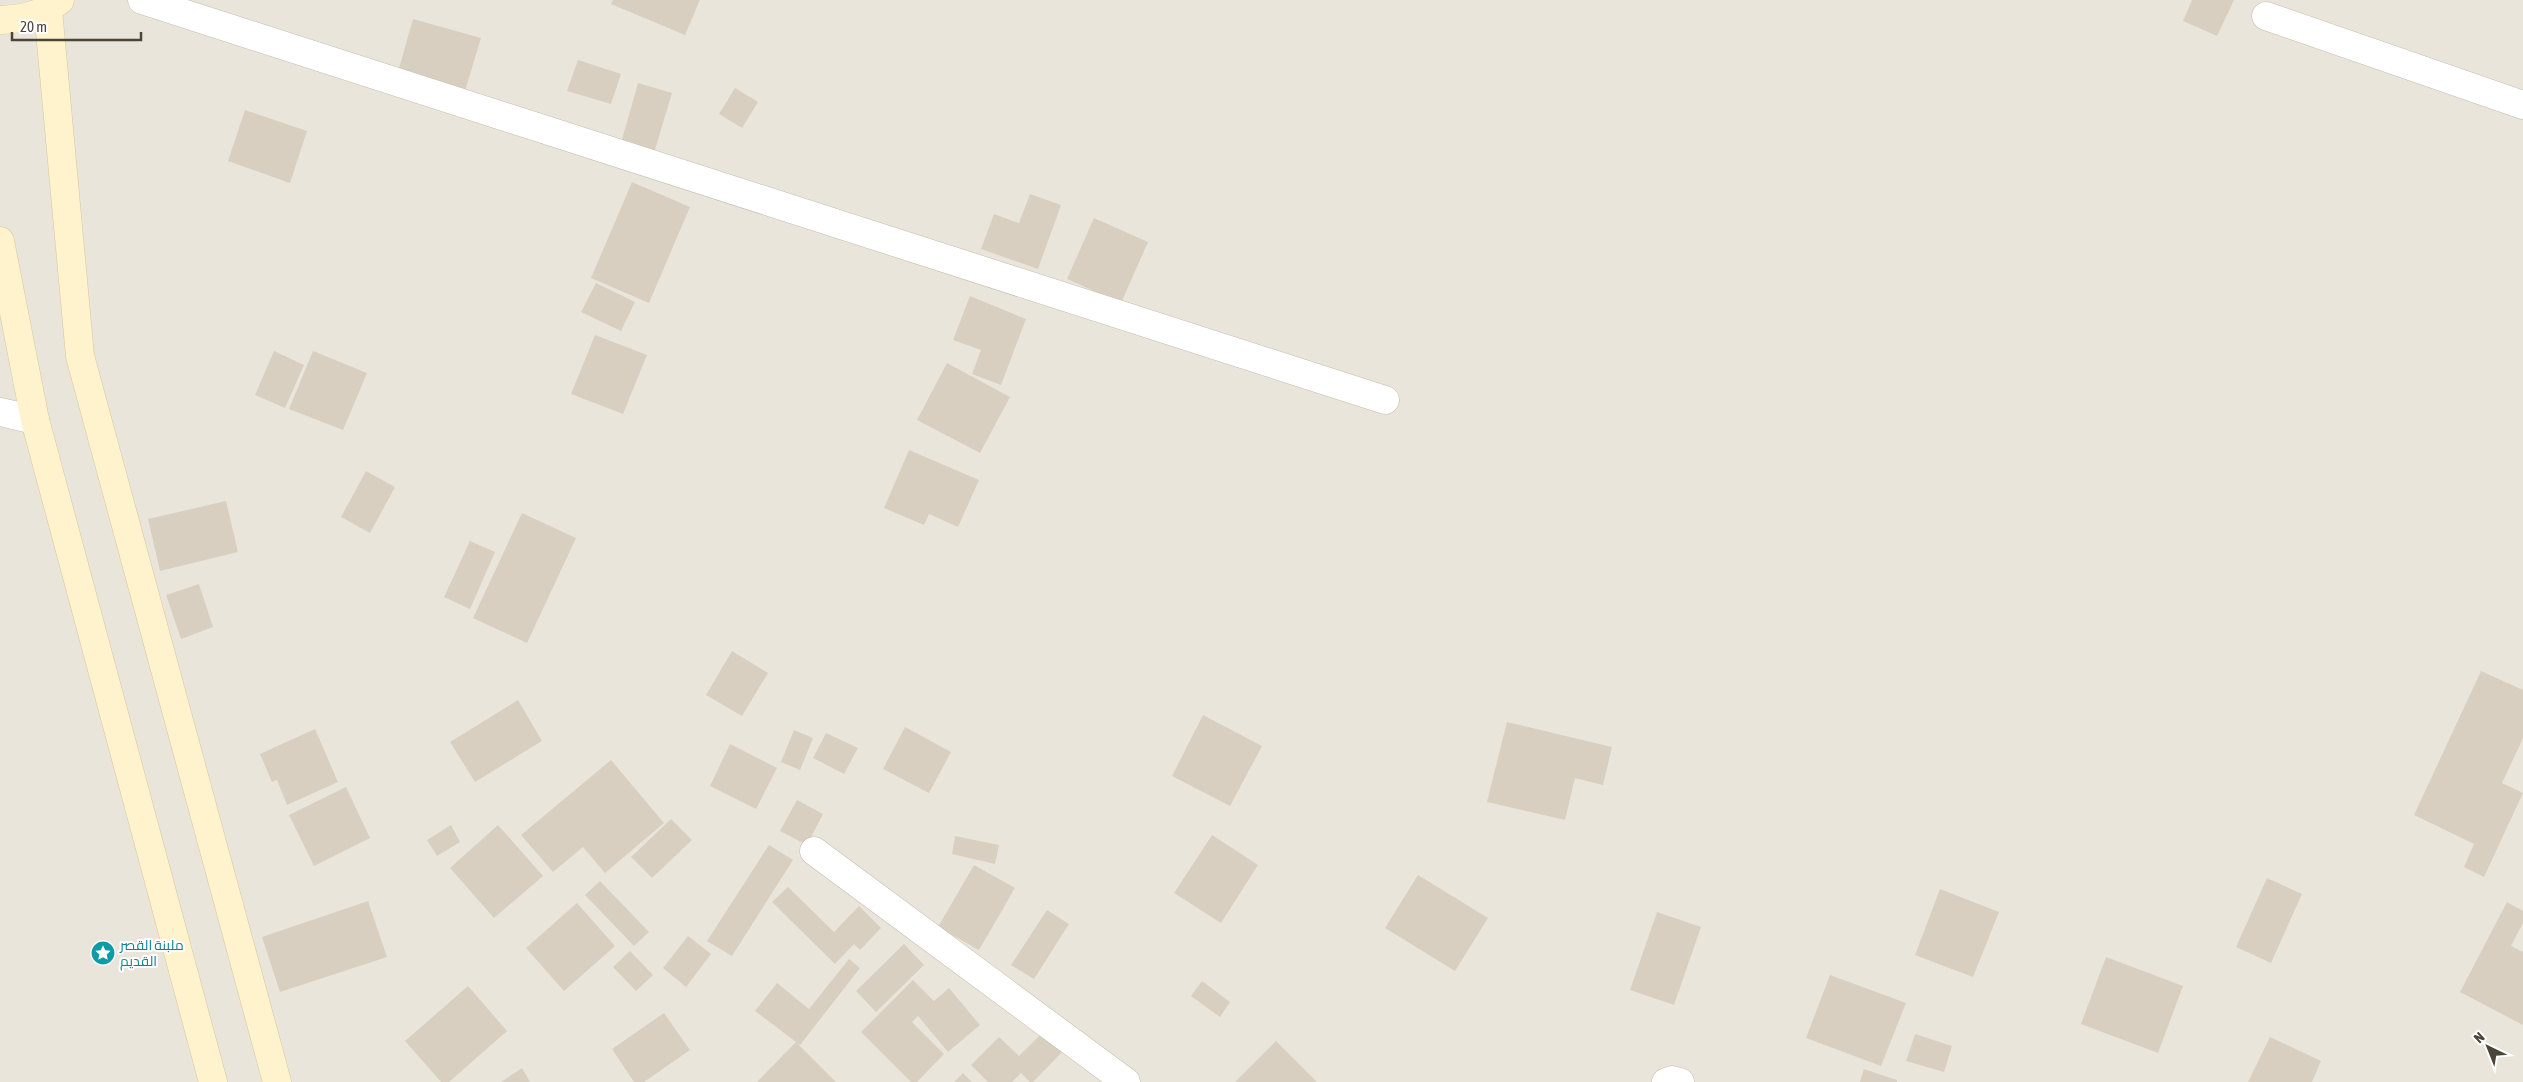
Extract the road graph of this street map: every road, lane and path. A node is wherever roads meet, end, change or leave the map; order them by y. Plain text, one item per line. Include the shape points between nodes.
1 (142, 0) edge
2 (54, 5) edge
3 (2266, 16) dead end
4 (0, 20) edge
5 (2523, 105) edge
6 (0, 241) edge
7 (1385, 400) dead end
8 (0, 412) edge
9 (35, 420) junction
10 (814, 851) dead end
11 (213, 1082) edge
12 (277, 1082) edge
13 (1126, 1082) edge
14 (1666, 1082) edge
15 (1680, 1082) edge

1 - 7 street
2 - 4 main road via 24,19
2 - 12 main road via 80,356
3 - 5 street
6 - 9 main road
8 - 9 street
9 - 11 main road
10 - 13 street
14 - 15 street

